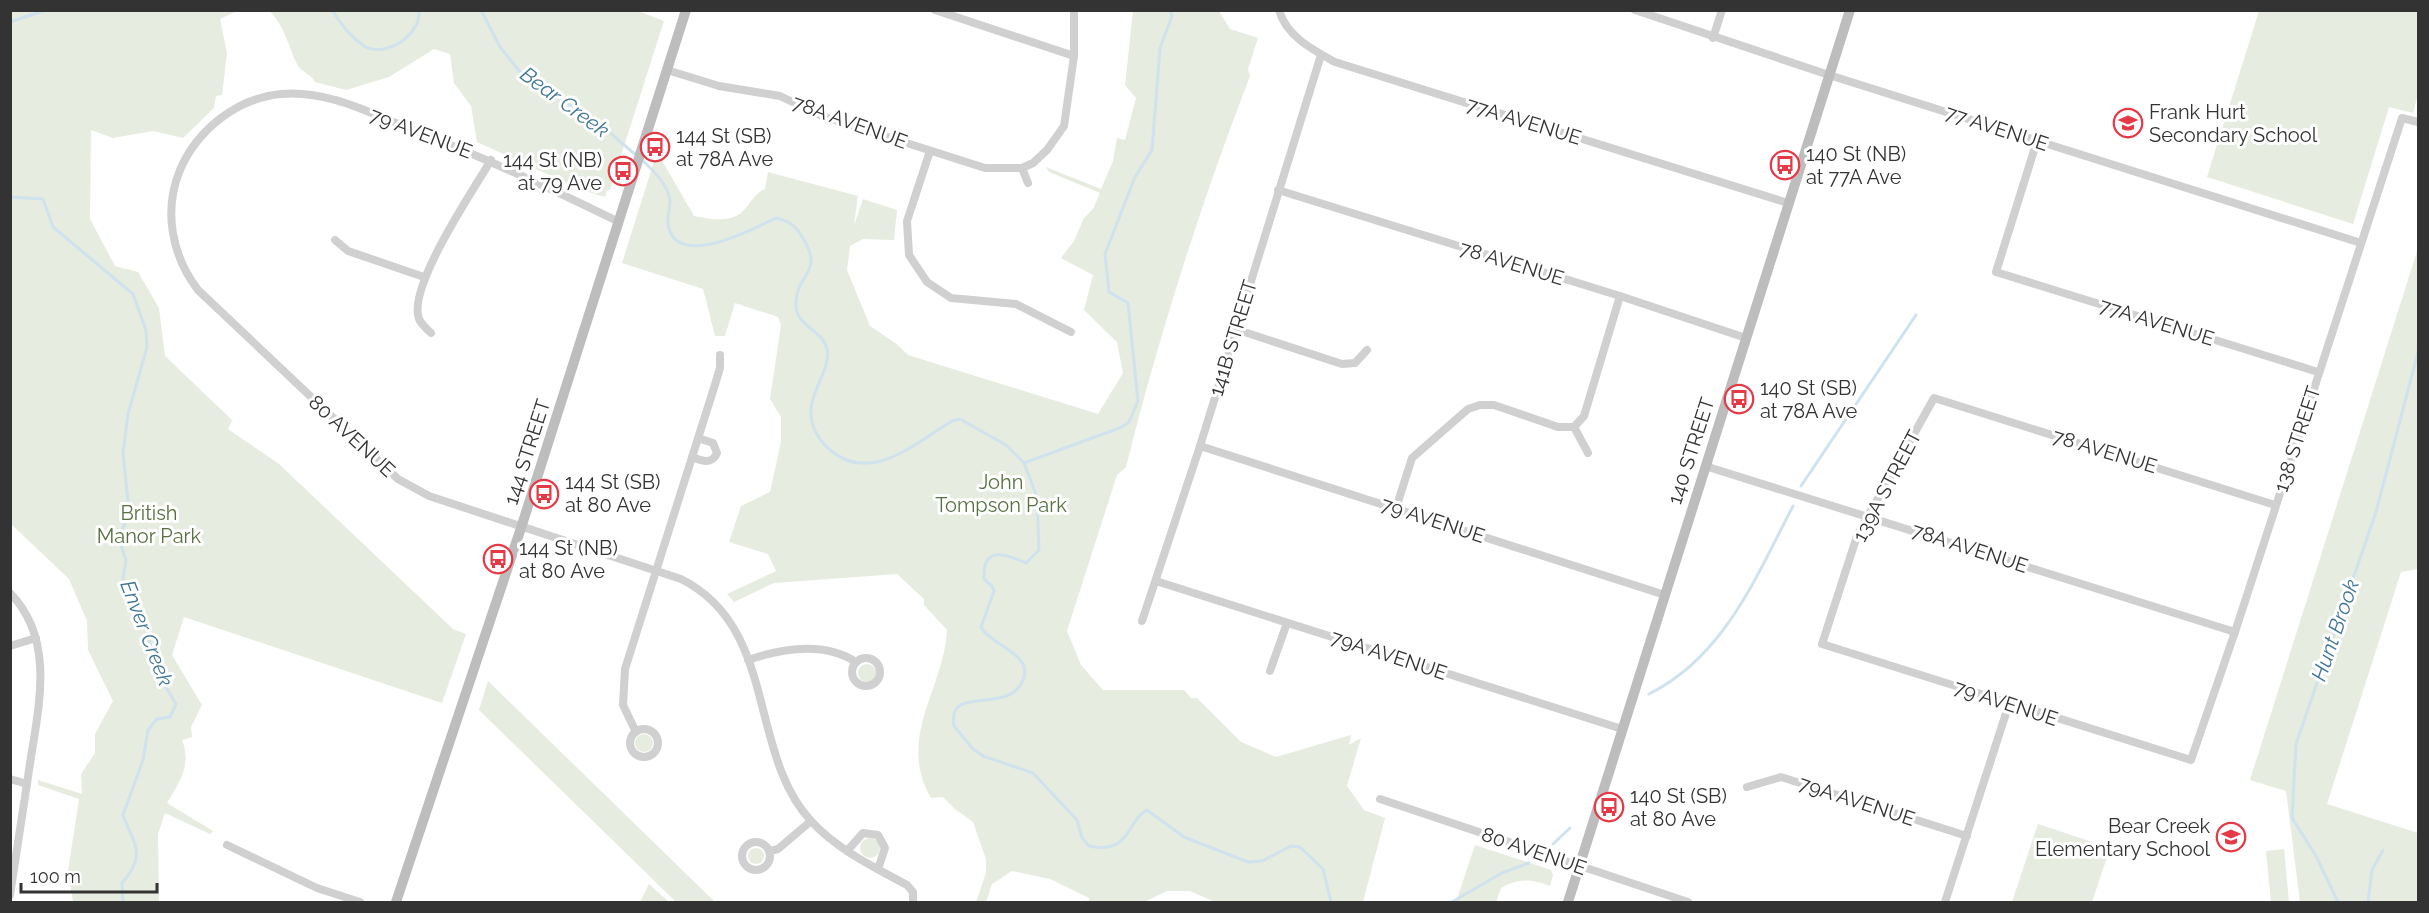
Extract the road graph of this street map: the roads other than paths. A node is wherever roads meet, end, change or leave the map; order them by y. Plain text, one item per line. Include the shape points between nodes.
1 (686, 10) edge
2 (935, 10) edge
3 (1074, 10) edge
4 (1279, 10) edge
5 (1635, 10) edge
6 (1722, 10) edge
7 (1850, 10) edge
8 (1713, 38) junction
9 (1321, 55) junction
10 (1074, 56) junction
11 (667, 70) junction
12 (1829, 75) junction
13 (2418, 122) edge
14 (2037, 141) junction
15 (930, 151) junction
16 (491, 160) junction
17 (1022, 168) junction
18 (1028, 183) dead end
19 (1278, 190) junction
20 (1788, 202) junction
21 (619, 222) junction
22 (335, 240) dead end
23 (2361, 243) junction
24 (424, 277) junction
25 (1620, 296) junction
26 (210, 302) joint
27 (1235, 329) junction
28 (1071, 332) dead end
29 (431, 333) dead end
30 (1746, 338) junction
31 (1367, 350) dead end
32 (720, 355) dead end
33 (2318, 372) junction
34 (1934, 398) joint
35 (1574, 427) junction
36 (698, 438) junction
37 (1200, 446) junction
38 (1588, 453) dead end
39 (692, 457) junction
40 (1705, 466) junction
41 (2275, 505) junction
42 (1396, 508) junction
43 (1869, 516) junction
44 (521, 528) junction
45 (656, 571) junction
46 (1156, 581) junction
47 (10, 593) edge
48 (1665, 595) junction
49 (1142, 621) dead end
50 (1287, 623) junction
51 (2235, 632) junction
52 (36, 638) junction
53 (1822, 644) joint
54 (10, 646) edge
55 (748, 660) junction
56 (856, 662) dead end
57 (1270, 671) dead end
58 (2009, 704) junction
59 (1622, 729) junction
60 (636, 732) dead end
61 (2191, 760) joint
62 (10, 779) edge
63 (27, 784) junction
64 (1747, 787) dead end
65 (1380, 799) dead end
66 (811, 821) junction
67 (1967, 836) junction
68 (227, 845) dead end
69 (770, 851) dead end
70 (847, 851) junction
71 (1579, 866) junction
72 (878, 869) junction
73 (10, 895) edge
74 (360, 903) edge
75 (396, 903) edge
76 (913, 903) edge
77 (1568, 903) edge
78 (1688, 903) edge
79 (1946, 903) edge

1 - 11 main road, 144 STREET
2 - 10 street
3 - 10 street
4 - 9 street, 77A AVENUE via 1289,30
5 - 8 street, 77 AVENUE
6 - 8 street
7 - 12 main road, 140 STREET
8 - 12 street, 77 AVENUE
9 - 19 street, 141B STREET
9 - 20 street, 77A AVENUE
10 - 17 street, 78A AVENUE via 1064,126 1053,143 1033,163
11 - 15 street, 78A AVENUE via 719,86 773,94 822,116
11 - 21 main road, 144 STREET
12 - 14 street, 77 AVENUE
12 - 20 main road, 140 STREET
13 - 23 street, 138 STREET via 2402,118
14 - 23 street, 77 AVENUE
14 - 33 street, 77A AVENUE via 1996,272
15 - 17 street, 78A AVENUE via 986,168
15 - 28 street via 907,221 909,255 927,282 951,298 1016,304
16 - 21 street, 79 AVENUE
16 - 24 street
16 - 26 street, 79 AVENUE via 315,95 279,94 227,113 194,146 174,188 172,230 182,265
17 - 18 street
19 - 25 street, 78 AVENUE
19 - 27 street, 141B STREET
20 - 30 main road, 140 STREET
21 - 44 main road, 144 STREET
22 - 24 street via 348,251
23 - 33 street, 138 STREET
24 - 29 street via 417,310 419,321
25 - 30 street, 78 AVENUE
25 - 35 street via 1584,416
26 - 44 street, 80 AVENUE via 398,479 429,496
27 - 31 street via 1342,364 1355,363
27 - 37 street, 141B STREET
30 - 40 main road, 140 STREET
32 - 36 street via 720,368
33 - 41 street, 138 STREET
34 - 41 street, 78 AVENUE
34 - 43 street, 139A STREET
35 - 38 street
35 - 42 street via 1558,427 1494,405 1468,409 1412,458
36 - 39 street
36 - 39 street via 713,443 717,453 710,461
37 - 42 street, 79 AVENUE
37 - 46 street, 141B STREET
39 - 45 street
40 - 43 street, 78A AVENUE
40 - 48 main road, 140 STREET
41 - 51 street, 138 STREET
42 - 48 street, 79 AVENUE
43 - 51 street, 78A AVENUE
43 - 53 street, 139A STREET via 1857,536
44 - 45 street, 80 AVENUE
44 - 75 main road, 144 STREET
45 - 55 street, 80 AVENUE via 697,587 717,603 738,633
45 - 60 street via 622,685 622,705
46 - 49 street, 141B STREET
46 - 50 street, 79A AVENUE
47 - 52 street via 29,617
48 - 59 main road, 140 STREET
50 - 57 street
50 - 59 street, 79A AVENUE
51 - 61 street, 138 STREET
52 - 54 street
52 - 63 street via 41,689
53 - 58 street, 79 AVENUE
55 - 56 street via 807,648 841,652
55 - 66 street, 80 AVENUE via 785,777
58 - 61 street, 79 AVENUE
58 - 67 street
59 - 71 main road, 140 STREET
62 - 63 street
63 - 73 street
64 - 67 street, 79A AVENUE via 1781,777
65 - 71 street, 80 AVENUE
66 - 69 street via 778,849
66 - 70 street, 80 AVENUE
67 - 79 street
68 - 74 street
70 - 72 street, 80 AVENUE
70 - 72 street via 863,833 878,835 885,848
71 - 77 main road, 140 STREET
71 - 78 street, 80 AVENUE
72 - 76 street, 80 AVENUE via 907,885 913,892

